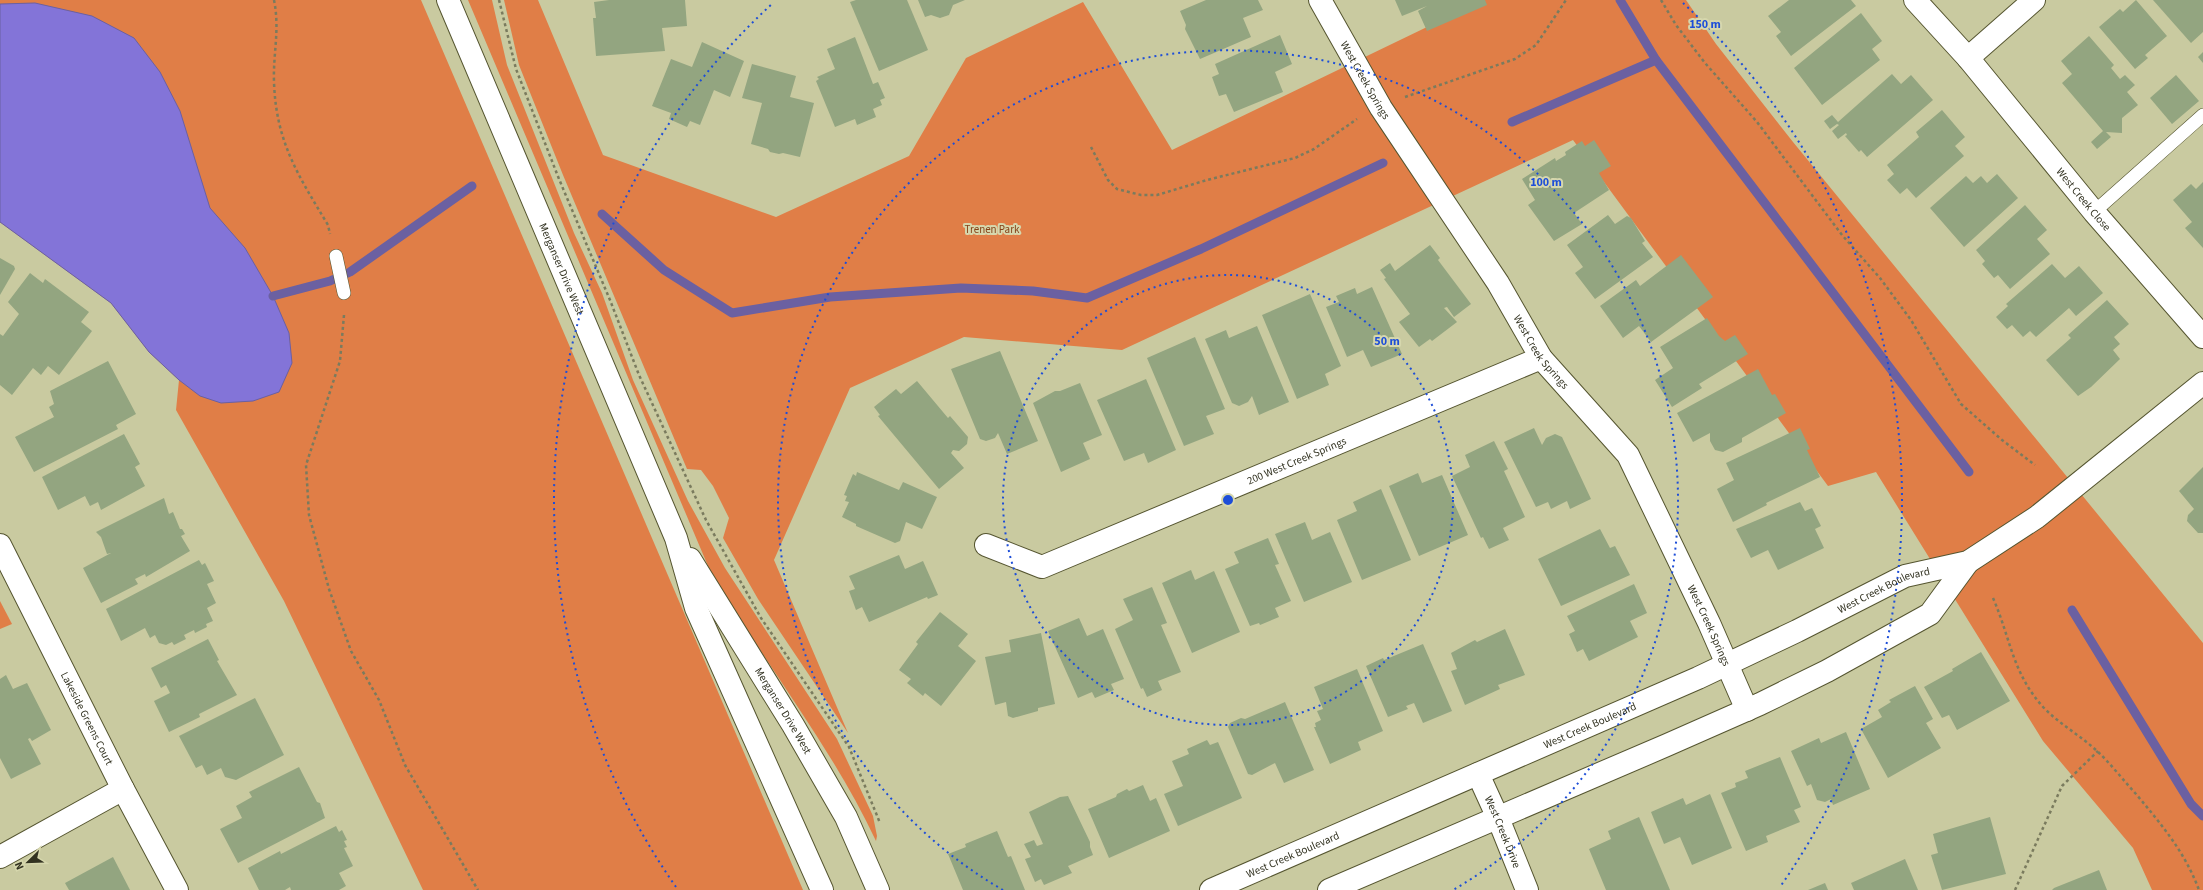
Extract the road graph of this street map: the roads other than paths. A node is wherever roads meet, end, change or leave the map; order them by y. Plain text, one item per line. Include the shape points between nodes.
1 (448, 0) edge
2 (1320, 0) edge
3 (1915, 0) edge
4 (2034, 0) edge
5 (1968, 58) junction
6 (2203, 115) edge
7 (2094, 212) junction
8 (336, 256) road end
9 (344, 293) road end
10 (2203, 337) edge
11 (1541, 358) junction
12 (2203, 383) edge
13 (676, 538) junction
14 (986, 545) dead end
15 (0, 546) edge
16 (1968, 562) junction
17 (1727, 664) junction
18 (1747, 710) junction
19 (1478, 774) junction
20 (123, 789) junction
21 (1498, 818) junction
22 (0, 857) edge
23 (177, 890) edge
24 (822, 890) edge
25 (878, 890) edge
26 (1211, 890) edge
27 (1329, 890) edge
28 (1526, 890) edge

1 - 13 street, Merganser Drive West
2 - 11 street, West Creek Springs via 1381,108 1498,283
3 - 5 street, West Creek Close
4 - 5 street
5 - 7 street, West Creek Close
6 - 7 lane
7 - 10 street, West Creek Close
8 - 9 lane
11 - 14 street, 200 West Creek Springs via 1042,568
11 - 17 street, West Creek Springs via 1628,455
12 - 16 street, West Creek Boulevard via 2042,513
13 - 24 street, Merganser Drive West via 696,608
13 - 25 street, Merganser Drive West via 793,725 846,817
15 - 20 street, Lakeside Greens Court
16 - 17 street, West Creek Boulevard via 1905,576
16 - 18 street, West Creek Boulevard via 1930,614 1827,671
17 - 18 street, West Creek Springs
17 - 19 street, West Creek Boulevard
18 - 21 street, West Creek Boulevard
19 - 21 street, West Creek Drive
19 - 26 street, West Creek Boulevard
20 - 22 street
20 - 23 street, Lakeside Greens Court
21 - 27 street, West Creek Boulevard
21 - 28 street, West Creek Drive

